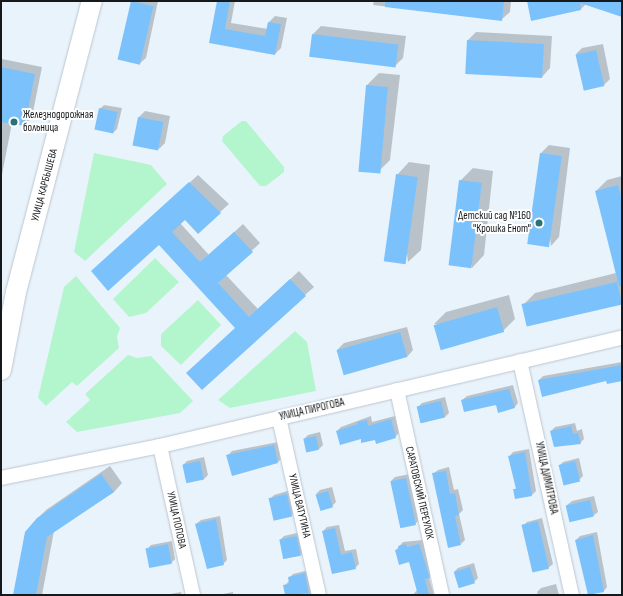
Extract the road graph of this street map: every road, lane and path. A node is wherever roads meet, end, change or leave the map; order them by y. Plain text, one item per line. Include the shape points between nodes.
1 (92, 1) edge
2 (622, 338) edge
3 (520, 361) junction
4 (1, 370) edge
5 (397, 390) junction
6 (279, 418) junction
7 (160, 446) junction
8 (1, 478) edge
9 (193, 595) edge
10 (318, 595) edge
11 (442, 595) edge
12 (572, 595) edge

1 - 4 main road, УЛИЦА КАРБЫШЕВА via 16,292
2 - 3 street, УЛИЦА ПИРОГОВА
3 - 5 street, УЛИЦА ПИРОГОВА
3 - 12 street, УЛИЦА ДИМИТРОВА
5 - 6 street, УЛИЦА ПИРОГОВА
5 - 11 street, САРАТОВСКИЙ ПЕРЕУЛОК
6 - 7 street, УЛИЦА ПИРОГОВА
6 - 10 street, УЛИЦА ВАТУТИНА
7 - 8 street, УЛИЦА ПИРОГОВА
7 - 9 street, УЛИЦА ПОПОВА

